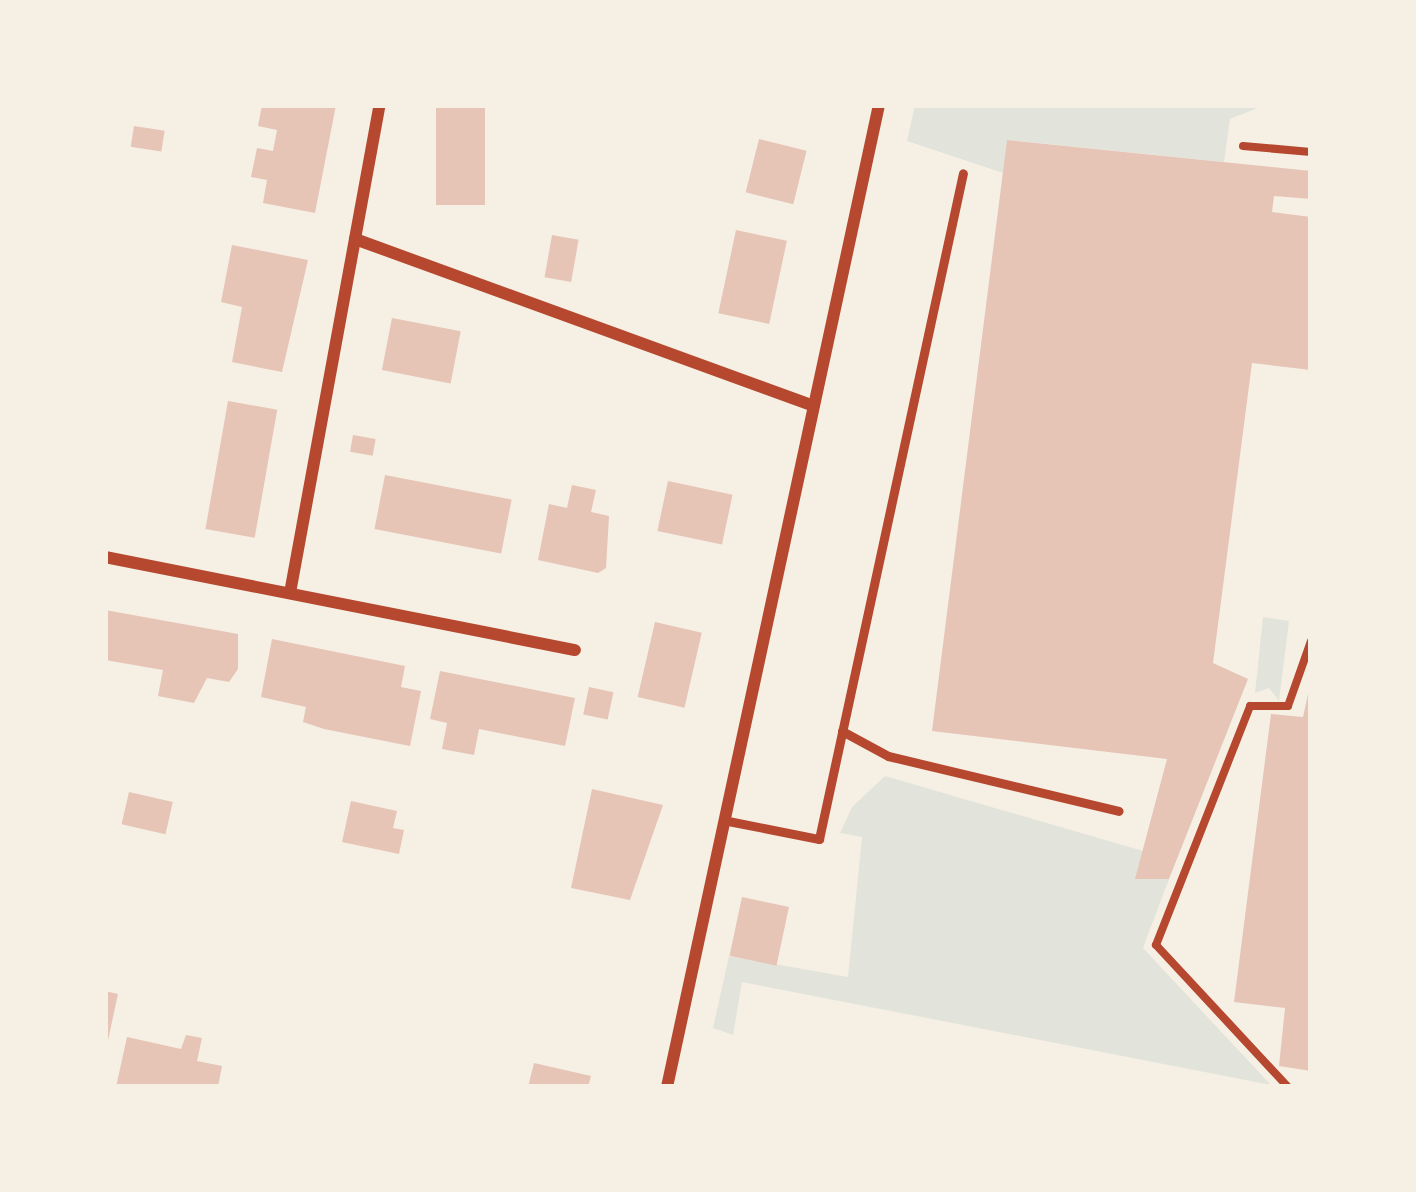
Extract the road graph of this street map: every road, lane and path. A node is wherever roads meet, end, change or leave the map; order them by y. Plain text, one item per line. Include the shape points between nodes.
1 (380, 105) edge
2 (879, 105) edge
3 (1243, 146) dead end
4 (1311, 152) edge
5 (963, 173) dead end
6 (355, 239) junction
7 (814, 406) junction
8 (105, 557) edge
9 (290, 593) junction
10 (1311, 641) edge
11 (575, 650) dead end
12 (842, 731) junction
13 (1119, 811) dead end
14 (728, 821) junction
15 (667, 1087) edge
16 (1288, 1087) edge

1 - 6 street
2 - 7 street
3 - 4 path
5 - 12 lane
6 - 7 street
6 - 9 street
7 - 14 street
8 - 9 street
9 - 11 street
10 - 16 path via 1288,706 1250,706 1156,945
12 - 13 lane via 888,756
12 - 14 lane via 819,838
14 - 15 street

